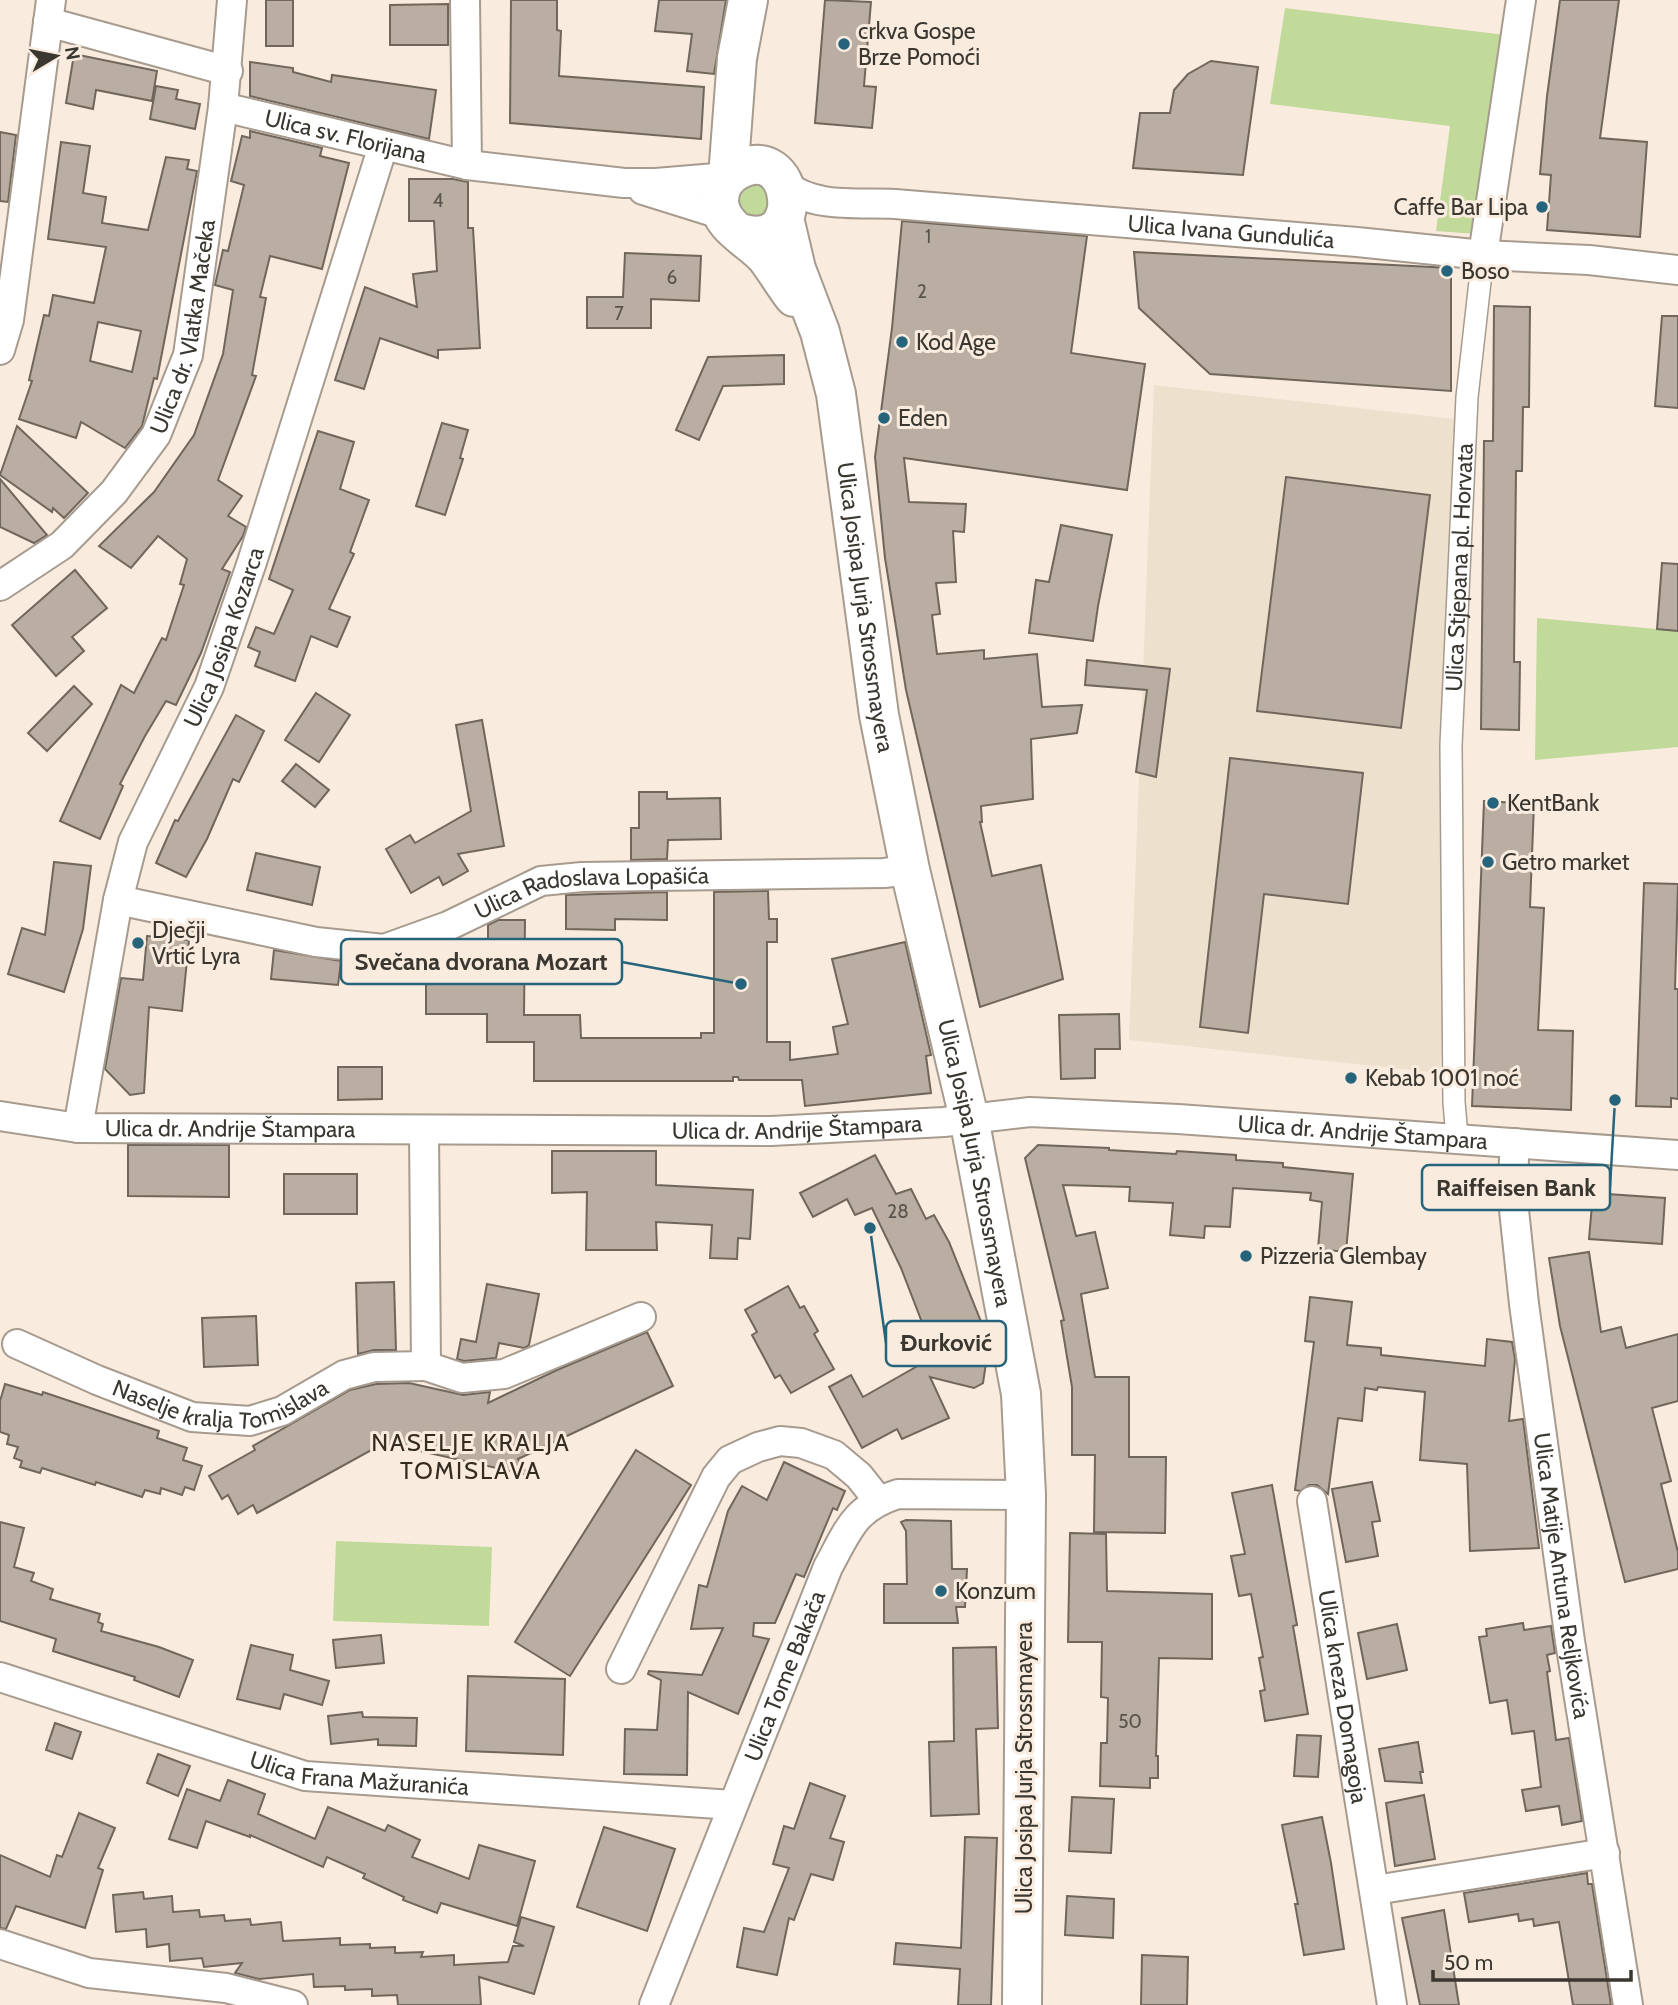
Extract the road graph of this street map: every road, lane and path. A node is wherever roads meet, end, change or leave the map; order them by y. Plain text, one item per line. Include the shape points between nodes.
1 (232, 0) edge
2 (466, 0) edge
3 (748, 0) edge
4 (763, 0) edge
5 (1521, 0) edge
6 (49, 11) edge
7 (228, 71) junction
8 (223, 107) junction
9 (383, 146) junction
10 (467, 165) junction
11 (624, 183) junction
12 (765, 187) junction
13 (732, 224) junction
14 (1483, 255) junction
15 (1678, 270) edge
16 (820, 332) junction
17 (0, 350) edge
18 (0, 586) edge
19 (911, 870) junction
20 (118, 900) junction
21 (0, 1116) edge
22 (969, 1118) junction
23 (78, 1128) junction
24 (424, 1130) junction
25 (1457, 1138) junction
26 (1515, 1143) junction
27 (1678, 1155) edge
28 (641, 1317) dead end
29 (17, 1344) dead end
30 (426, 1366) junction
31 (1026, 1495) junction
32 (877, 1500) junction
33 (1312, 1501) dead end
34 (621, 1669) dead end
35 (0, 1677) edge
36 (733, 1805) junction
37 (1605, 1853) junction
38 (1375, 1890) junction
39 (0, 1944) edge
40 (293, 2005) edge
41 (654, 2005) edge
42 (1022, 2005) edge
43 (1392, 2005) edge
44 (1628, 2005) edge

1 - 7 street, Ulica dr. Vlatka Mačeka
2 - 10 street
3 - 12 main road via 737,58
4 - 12 main road via 756,131
5 - 14 street, Ulica Stjepana pl. Horvata
6 - 7 street
6 - 17 street via 9,320
7 - 8 street, Ulica dr. Vlatka Mačeka
8 - 9 street, Ulica sv. Florijana
8 - 18 street, Ulica dr. Vlatka Mačeka via 188,355 156,435 114,492 62,545
9 - 10 street, Ulica sv. Florijana
9 - 20 street, Ulica Josipa Kozarca via 209,687 133,842
10 - 11 street, Ulica sv. Florijana
11 - 12 street
11 - 13 street
12 - 13 main road via 719,195
12 - 13 main road via 779,225 757,236
12 - 14 street, Ulica Ivana Gundulića via 824,201
12 - 16 main road, Ulica Josipa Jurja Strossmayera
13 - 16 main road via 765,257
14 - 15 street, Ulica Ivana Gundulića
14 - 25 street, Ulica Stjepana pl. Horvata via 1467,397 1451,745
16 - 19 main road, Ulica Josipa Jurja Strossmayera via 836,394 879,715
19 - 20 street, Ulica Radoslava Lopašića via 541,881 448,926 384,949 316,942
19 - 22 main road, Ulica Josipa Jurja Strossmayera
20 - 23 street, Ulica Josipa Kozarca
21 - 23 street, Ulica dr. Andrije Štampara
22 - 24 street, Ulica dr. Andrije Štampara via 771,1131
22 - 25 street, Ulica dr. Andrije Štampara via 1030,1112
22 - 31 main road, Ulica Josipa Jurja Strossmayera via 1021,1394
23 - 24 street, Ulica dr. Andrije Štampara
24 - 30 street
25 - 26 street, Ulica dr. Andrije Štampara
26 - 27 street, Ulica dr. Andrije Štampara
26 - 37 street, Ulica Matije Antuna Reljkovića via 1513,1191 1524,1304 1570,1641
28 - 30 street, Naselje kralja Tomislava via 505,1374 462,1378
29 - 30 street, Naselje kralja Tomislava via 192,1417 250,1421 282,1412 344,1375 374,1367
31 - 32 street via 898,1494
31 - 42 main road, Ulica Josipa Jurja Strossmayera
32 - 34 street via 859,1476 834,1455 801,1443 780,1441 730,1460 716,1476
32 - 36 street, Ulica Tome Bakača via 860,1512 828,1567
33 - 38 street, Ulica kneza Domagoja
35 - 36 street, Ulica Frana Mažuranića via 305,1776
36 - 41 street, Ulica Tome Bakača
37 - 38 street
37 - 44 street, Ulica Matije Antuna Reljkovića
38 - 43 street, Ulica kneza Domagoja
39 - 40 street via 89,1973 226,1988

